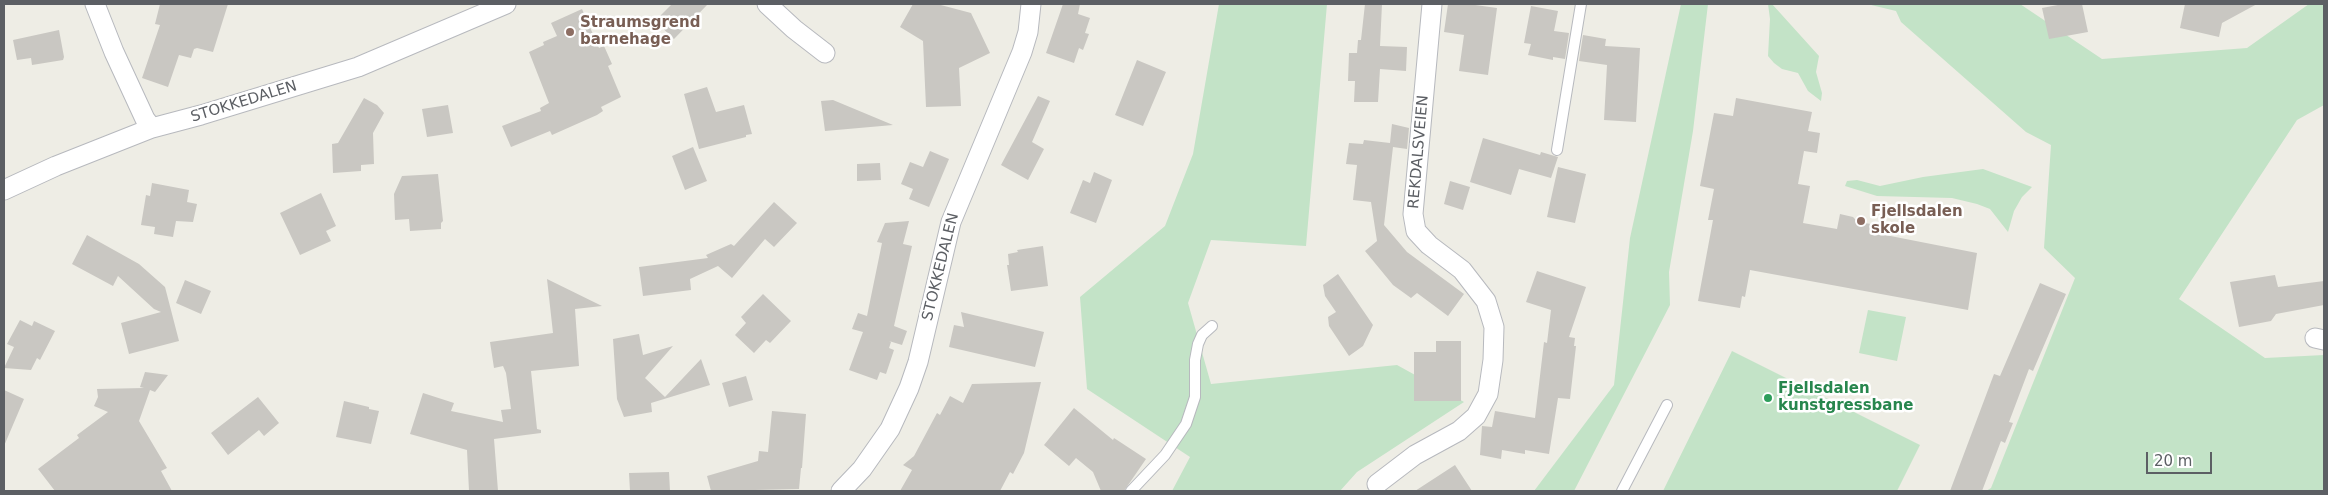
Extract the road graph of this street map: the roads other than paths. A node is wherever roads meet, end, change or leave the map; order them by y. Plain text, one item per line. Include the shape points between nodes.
1 (95, 4) edge
2 (506, 4) edge
3 (767, 4) edge
4 (1031, 4) edge
5 (1432, 4) edge
6 (1581, 4) edge
7 (479, 9) edge
8 (825, 53) dead end
9 (152, 128) junction
10 (1557, 150) dead end
11 (4, 190) edge
12 (1212, 326) dead end
13 (1667, 405) dead end
14 (1377, 484) dead end
15 (841, 491) edge
16 (1131, 491) edge
17 (1622, 491) edge

1 - 9 street via 114,52
2 - 7 street, STOKKEDALEN
3 - 8 street
4 - 15 street, STOKKEDALEN via 1022,52 951,222 909,388 890,429 862,469
5 - 14 street, REKDALSVEIEN via 1413,214 1416,230 1429,245 1462,270 1486,301 1494,328 1493,360 1488,394 1476,416 1459,431 1415,455
6 - 10 lane
7 - 9 street, STOKKEDALEN via 358,67
9 - 11 street, STOKKEDALEN
12 - 16 lane via 1198,344 1195,397 1186,424 1165,454
13 - 17 lane

